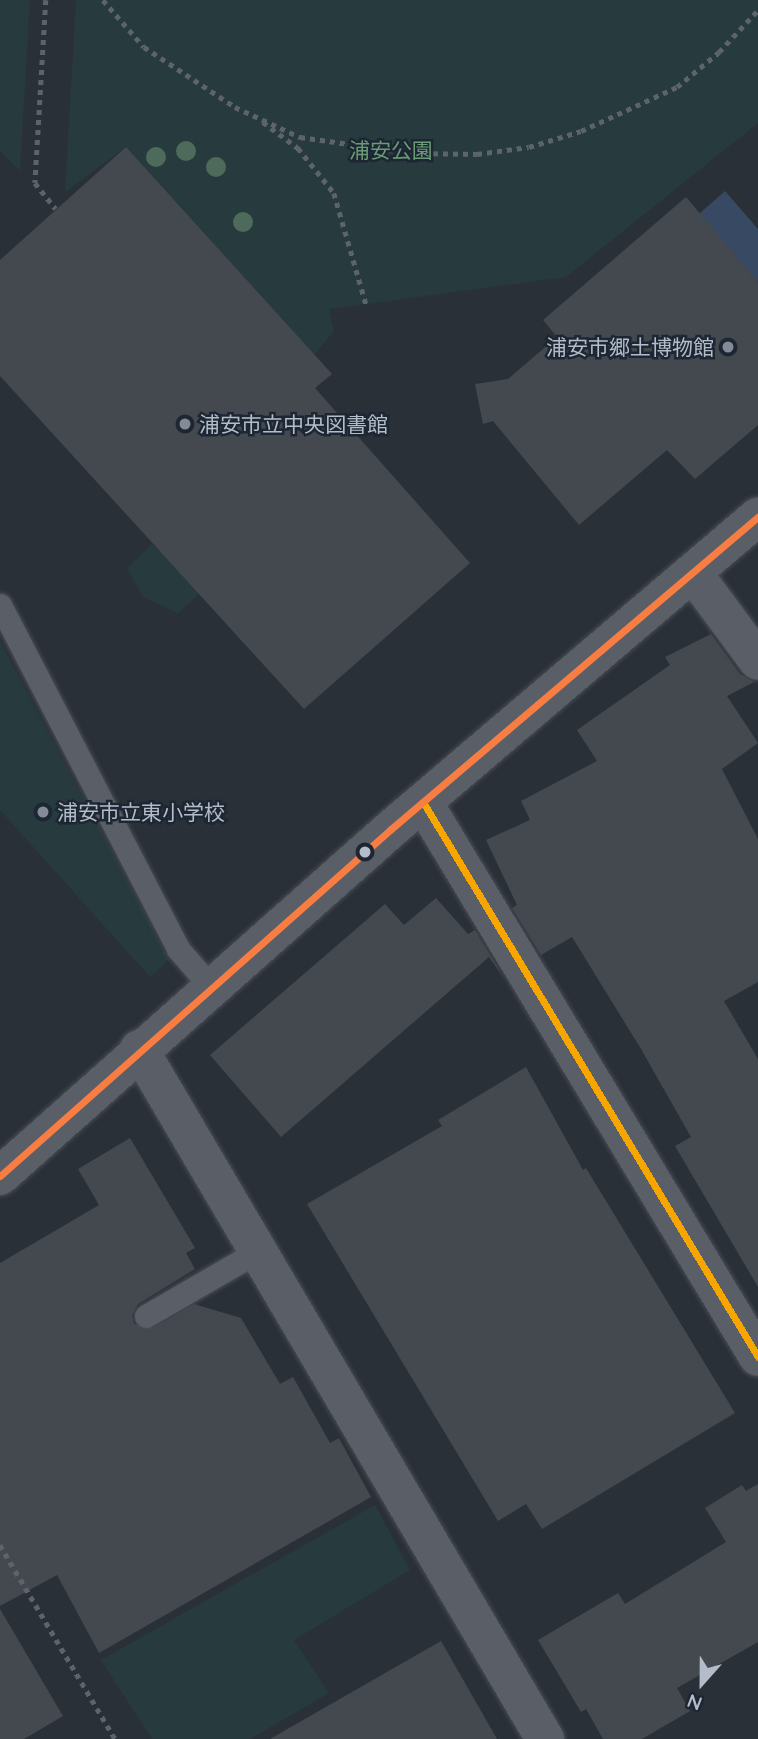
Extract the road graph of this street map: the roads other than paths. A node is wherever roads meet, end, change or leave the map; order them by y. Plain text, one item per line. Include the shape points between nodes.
1 (758, 517) edge
2 (693, 573) junction
3 (0, 605) edge
4 (754, 649) edge
5 (423, 802) junction
6 (211, 987) junction
7 (139, 1049) junction
8 (0, 1176) edge
9 (258, 1251) junction
10 (146, 1316) dead end
11 (758, 1357) edge
12 (545, 1739) edge

1 - 2 street
2 - 4 street
2 - 5 street
3 - 6 lane via 178,949
5 - 6 street
5 - 11 street
6 - 7 street
7 - 8 street
7 - 9 street
9 - 10 lane
9 - 12 street

